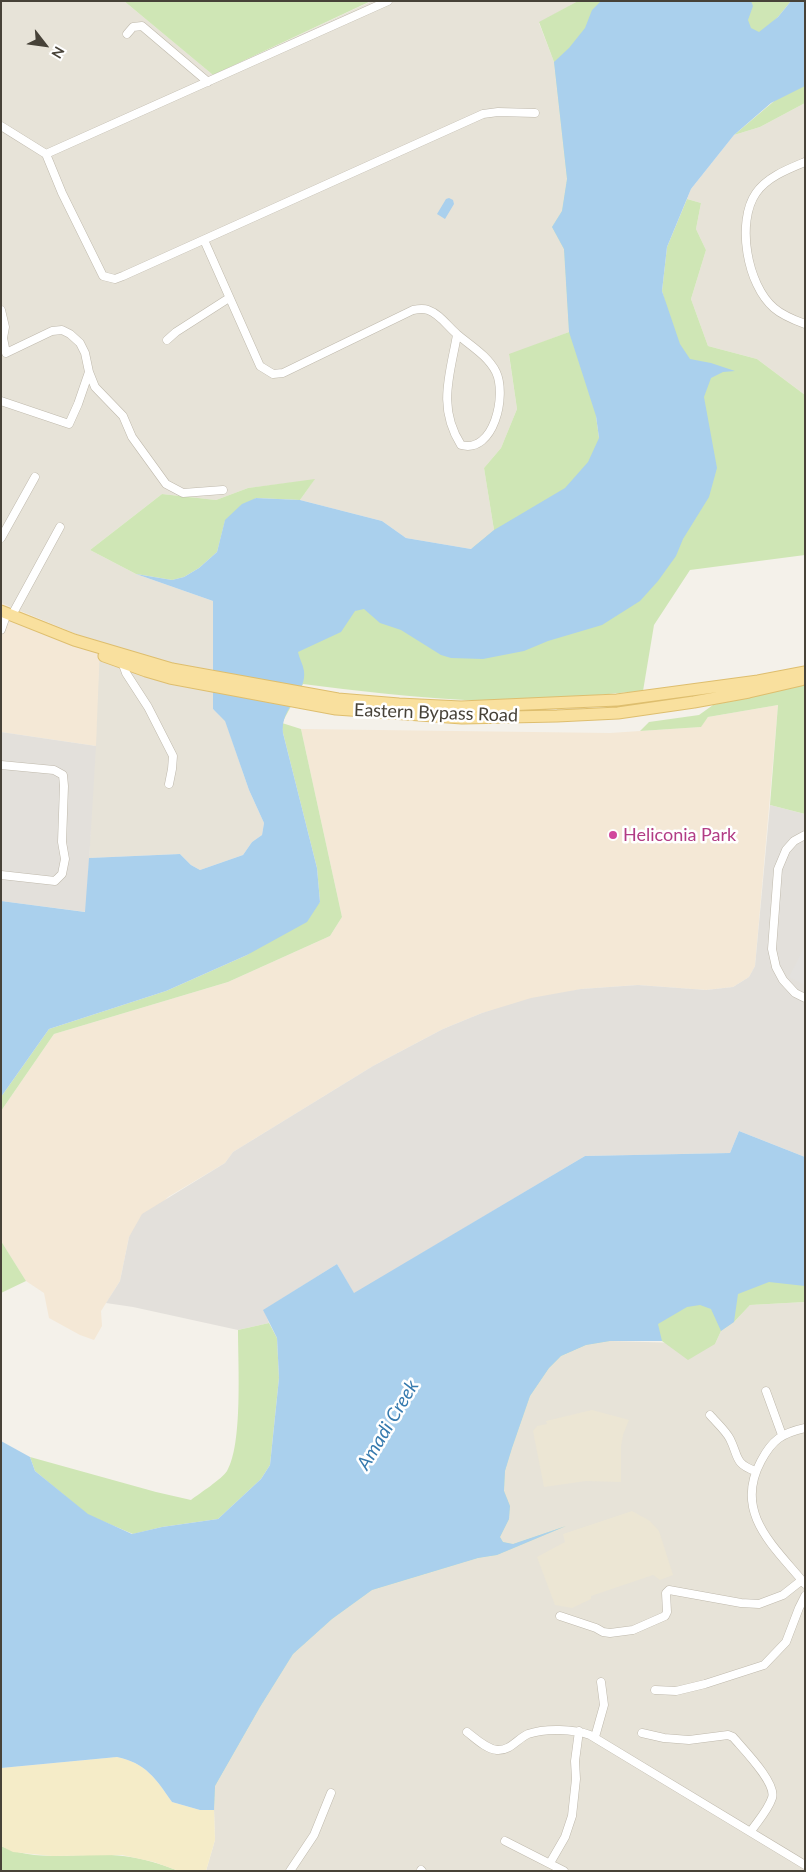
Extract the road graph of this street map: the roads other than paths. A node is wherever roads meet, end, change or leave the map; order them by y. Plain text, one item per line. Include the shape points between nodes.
1 (388, 1) edge
2 (127, 34) dead end
3 (208, 82) junction
4 (535, 113) dead end
5 (1, 126) edge
6 (46, 154) junction
7 (805, 162) edge
8 (204, 240) junction
9 (229, 298) junction
10 (1, 310) edge
11 (805, 324) edge
12 (457, 335) junction
13 (167, 340) dead end
14 (89, 372) junction
15 (1, 401) edge
16 (35, 477) dead end
17 (223, 490) dead end
18 (60, 527) dead end
19 (1, 538) edge
20 (6, 613) edge
21 (1, 630) edge
22 (74, 640) junction
23 (122, 662) junction
24 (805, 672) edge
25 (171, 673) junction
26 (805, 679) edge
27 (337, 704) junction
28 (1, 765) edge
29 (169, 784) dead end
30 (805, 835) edge
31 (1, 875) edge
32 (805, 998) edge
33 (766, 1391) dead end
34 (710, 1415) dead end
35 (805, 1428) edge
36 (782, 1435) junction
37 (755, 1471) junction
38 (803, 1582) edge
39 (805, 1596) edge
40 (560, 1616) dead end
41 (601, 1682) dead end
42 (655, 1690) dead end
43 (579, 1731) junction
44 (467, 1732) dead end
45 (642, 1734) dead end
46 (595, 1737) junction
47 (331, 1793) dead end
48 (751, 1832) junction
49 (505, 1841) dead end
50 (550, 1864) junction
51 (805, 1865) edge
52 (290, 1871) edge
53 (564, 1871) edge

1 - 3 street
2 - 3 street via 133,27 142,26
3 - 6 street
4 - 8 street via 483,114
5 - 6 street
6 - 8 street via 103,276 115,279
7 - 11 street via 772,178 755,194 748,212 747,229 747,249 756,285 774,308
8 - 9 street
9 - 12 street via 260,366 273,374 283,373 413,310 428,309
9 - 13 street
10 - 14 street via 6,353 52,331 62,330 80,343
12 - 12 street via 489,362 497,372 500,387 495,422 482,439 468,446 461,445 449,421 446,394
14 - 15 street via 69,424
14 - 17 street via 95,387 123,416 132,437 166,484 183,493
16 - 19 street
18 - 20 street
20 - 21 street
20 - 22 main road, Eastern Bypass Road
22 - 23 main road, Eastern Bypass Road
22 - 25 main road, Eastern Bypass Road
23 - 25 main road, Eastern Bypass Road
23 - 29 street via 173,756
24 - 27 main road, Eastern Bypass Road via 617,700 461,707
25 - 27 main road, Eastern Bypass Road
26 - 27 main road, Eastern Bypass Road via 694,702 558,716 462,718
28 - 31 street via 54,770 63,775 62,842 65,859 62,874 55,880
30 - 32 street via 794,841 778,869 772,949 778,974
33 - 36 street
34 - 37 street via 730,1438 743,1466
35 - 36 street
36 - 37 street via 765,1452
37 - 38 street via 751,1492 753,1514
38 - 40 street via 783,1595 759,1604 669,1590 666,1593 665,1616 633,1630 604,1632
39 - 42 street via 786,1642 764,1665 705,1684 676,1690
41 - 46 street via 604,1705
43 - 44 street via 527,1734 508,1748 497,1750
43 - 46 street
43 - 50 street via 572,1816
45 - 48 street via 689,1740 733,1737 773,1788 772,1800
46 - 48 street
47 - 52 street via 314,1835
48 - 51 street
49 - 50 street
50 - 53 street

